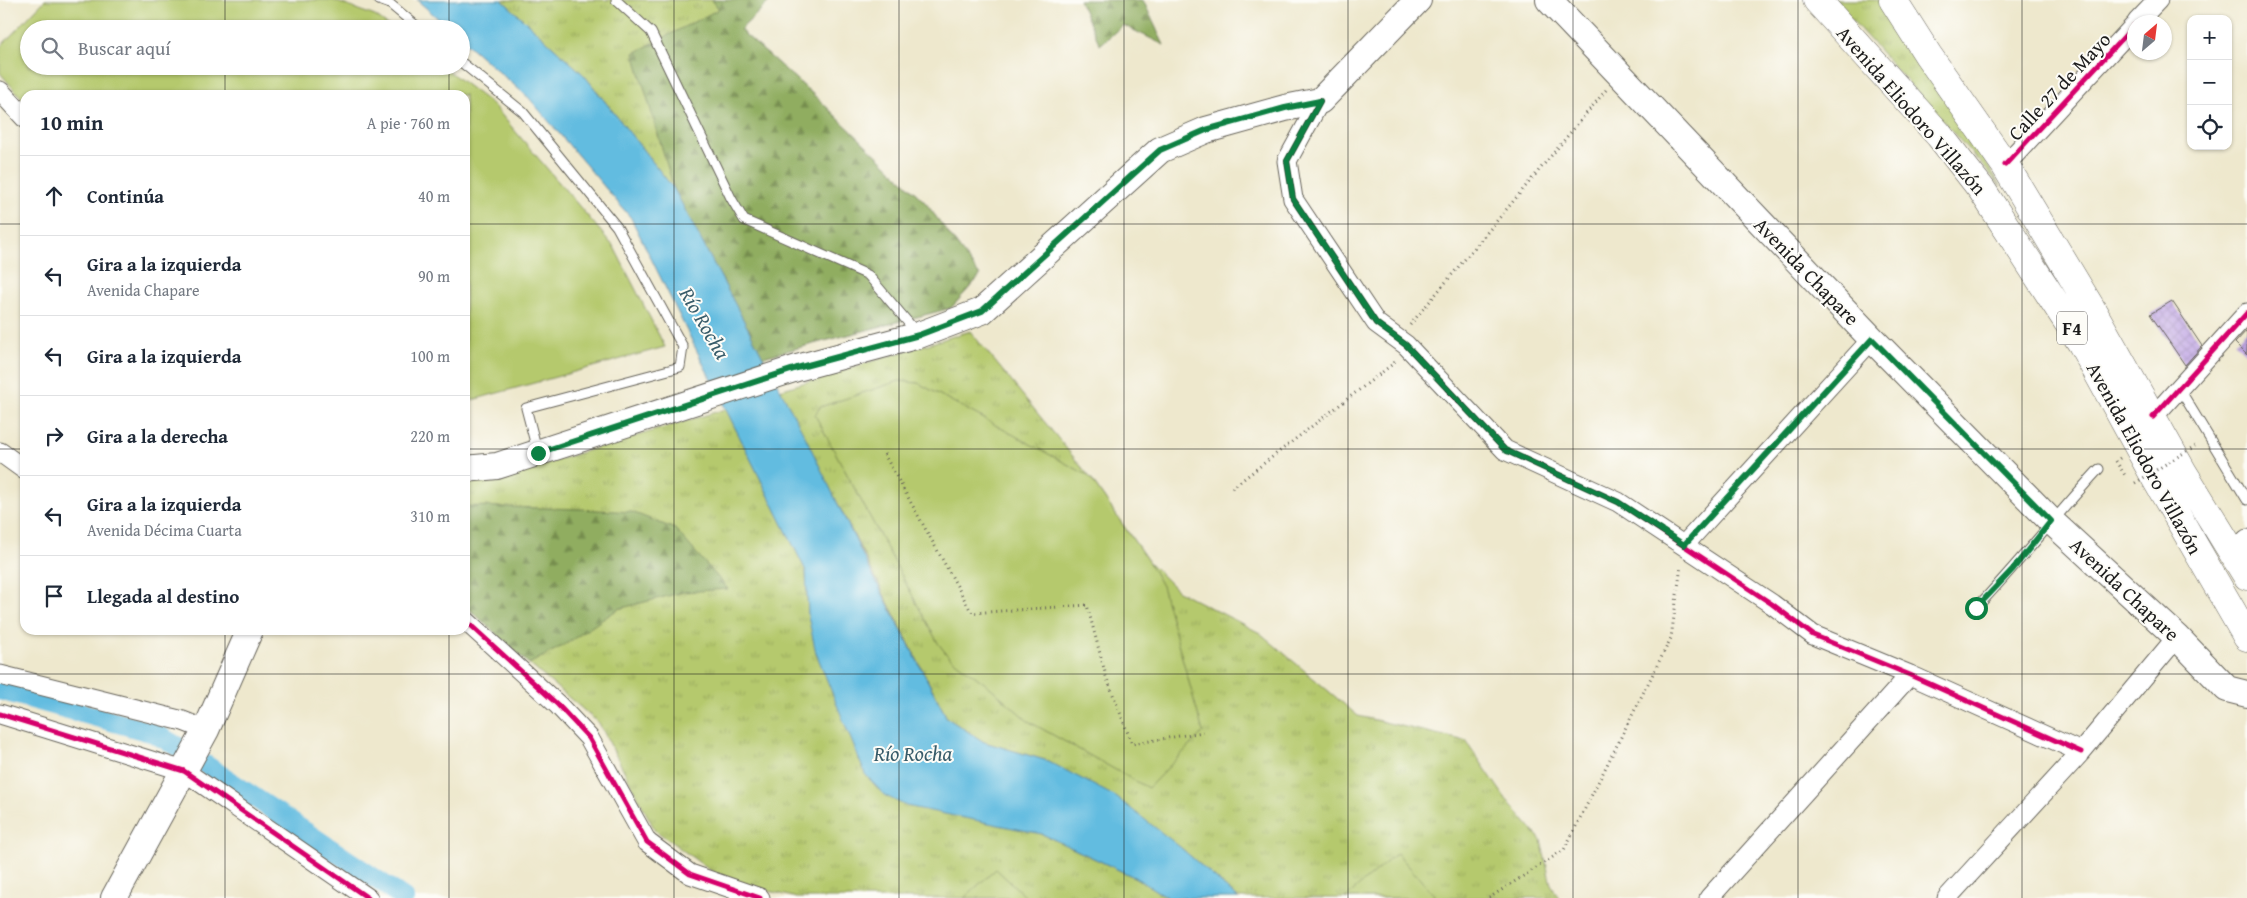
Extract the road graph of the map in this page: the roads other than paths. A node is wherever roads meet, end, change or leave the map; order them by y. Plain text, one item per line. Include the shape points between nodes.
1 (379, 0) edge
2 (616, 0) edge
3 (1418, 0) edge
4 (1549, 0) edge
5 (1817, 0) edge
6 (1893, 0) edge
7 (2158, 0) edge
8 (2144, 15) edge
9 (409, 20) edge
10 (2127, 34) edge
11 (470, 69) edge
12 (0, 91) edge
13 (1320, 101) junction
14 (20, 113) edge
15 (2005, 165) junction
16 (2247, 313) edge
17 (919, 335) junction
18 (1872, 339) junction
19 (2179, 388) junction
20 (2153, 417) junction
21 (0, 452) edge
22 (538, 453) junction
23 (20, 466) edge
24 (470, 469) edge
25 (2098, 469) dead end
26 (2247, 500) edge
27 (2051, 521) junction
28 (1684, 545) junction
29 (2243, 556) edge
30 (1976, 608) dead end
31 (470, 625) edge
32 (248, 635) edge
33 (2177, 637) junction
34 (2247, 637) edge
35 (0, 675) edge
36 (1910, 675) junction
37 (2247, 694) edge
38 (0, 714) edge
39 (206, 730) junction
40 (2081, 752) junction
41 (184, 771) junction
42 (114, 898) edge
43 (368, 898) edge
44 (760, 898) edge
45 (1710, 898) edge
46 (1947, 898) edge

1 - 9 lane via 390,4
2 - 17 lane via 651,32 744,220 868,275
3 - 13 main road
4 - 18 main road, Avenida Chapare
5 - 34 highway, Avenida Eliodoro Villazón / F4 via 1939,136 1982,190 2082,344
6 - 15 highway, Avenida Eliodoro Villazón / F4
7 - 8 street
10 - 15 street, Calle 27 de Mayo
11 - 22 lane via 523,112 617,227 683,348 680,367 526,408
12 - 14 street
13 - 17 main road via 1206,130 1160,150 982,311
13 - 28 street via 1287,161 1293,199 1376,323 1398,340 1505,450 1618,502
15 - 20 highway, Avenida Eliodoro Villazón / F4
16 - 19 street
17 - 22 main road via 797,368
18 - 27 main road, Avenida Chapare
18 - 28 street
19 - 20 street
19 - 26 lane
20 - 29 highway, Avenida Eliodoro Villazón / F4 via 2183,472
21 - 23 street
22 - 24 main road via 497,466
25 - 27 lane
27 - 30 lane via 2013,569
27 - 33 main road, Avenida Chapare
28 - 36 street via 1813,635
31 - 44 street via 589,738 647,842 690,874
32 - 39 main road
33 - 37 main road, Avenida Chapare via 2227,689
33 - 40 street
35 - 39 street via 183,721
36 - 40 street
36 - 45 street
38 - 41 street
39 - 41 main road
40 - 46 street
41 - 42 main road
41 - 43 street

